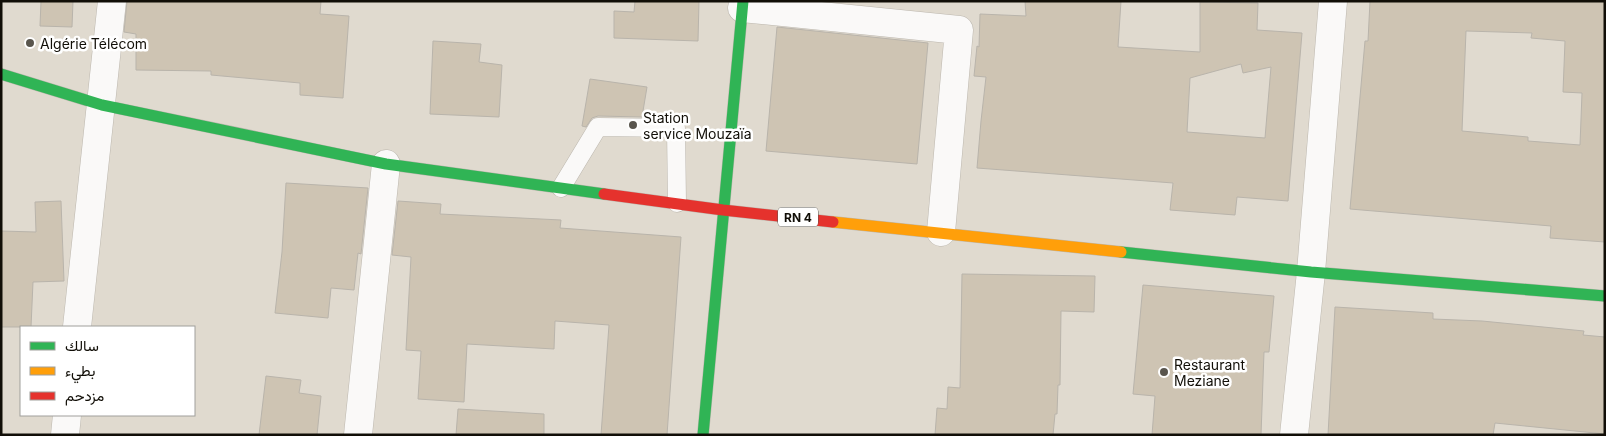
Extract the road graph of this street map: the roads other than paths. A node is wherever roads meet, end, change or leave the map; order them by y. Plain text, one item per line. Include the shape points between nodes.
1 (112, 1) edge
2 (1333, 1) edge
3 (743, 4) edge
4 (1, 74) edge
5 (102, 105) junction
6 (386, 164) junction
7 (561, 188) junction
8 (677, 203) junction
9 (723, 210) junction
10 (941, 232) junction
11 (1312, 272) junction
12 (1605, 296) edge
13 (77, 326) edge
14 (67, 416) edge
15 (65, 435) edge
16 (358, 435) edge
17 (703, 435) edge
18 (1294, 435) edge

1 - 5 street
2 - 11 street
3 - 9 main road
3 - 10 street via 959,30
4 - 5 main road, RN 4
5 - 6 main road, RN 4
5 - 13 street
6 - 7 main road, RN 4
6 - 16 street
7 - 8 main road, RN 4
7 - 8 lane via 598,127 676,128
8 - 9 main road, RN 4
9 - 10 main road, RN 4
9 - 17 main road
10 - 11 main road, RN 4
11 - 12 main road, RN 4
11 - 18 street
14 - 15 street

